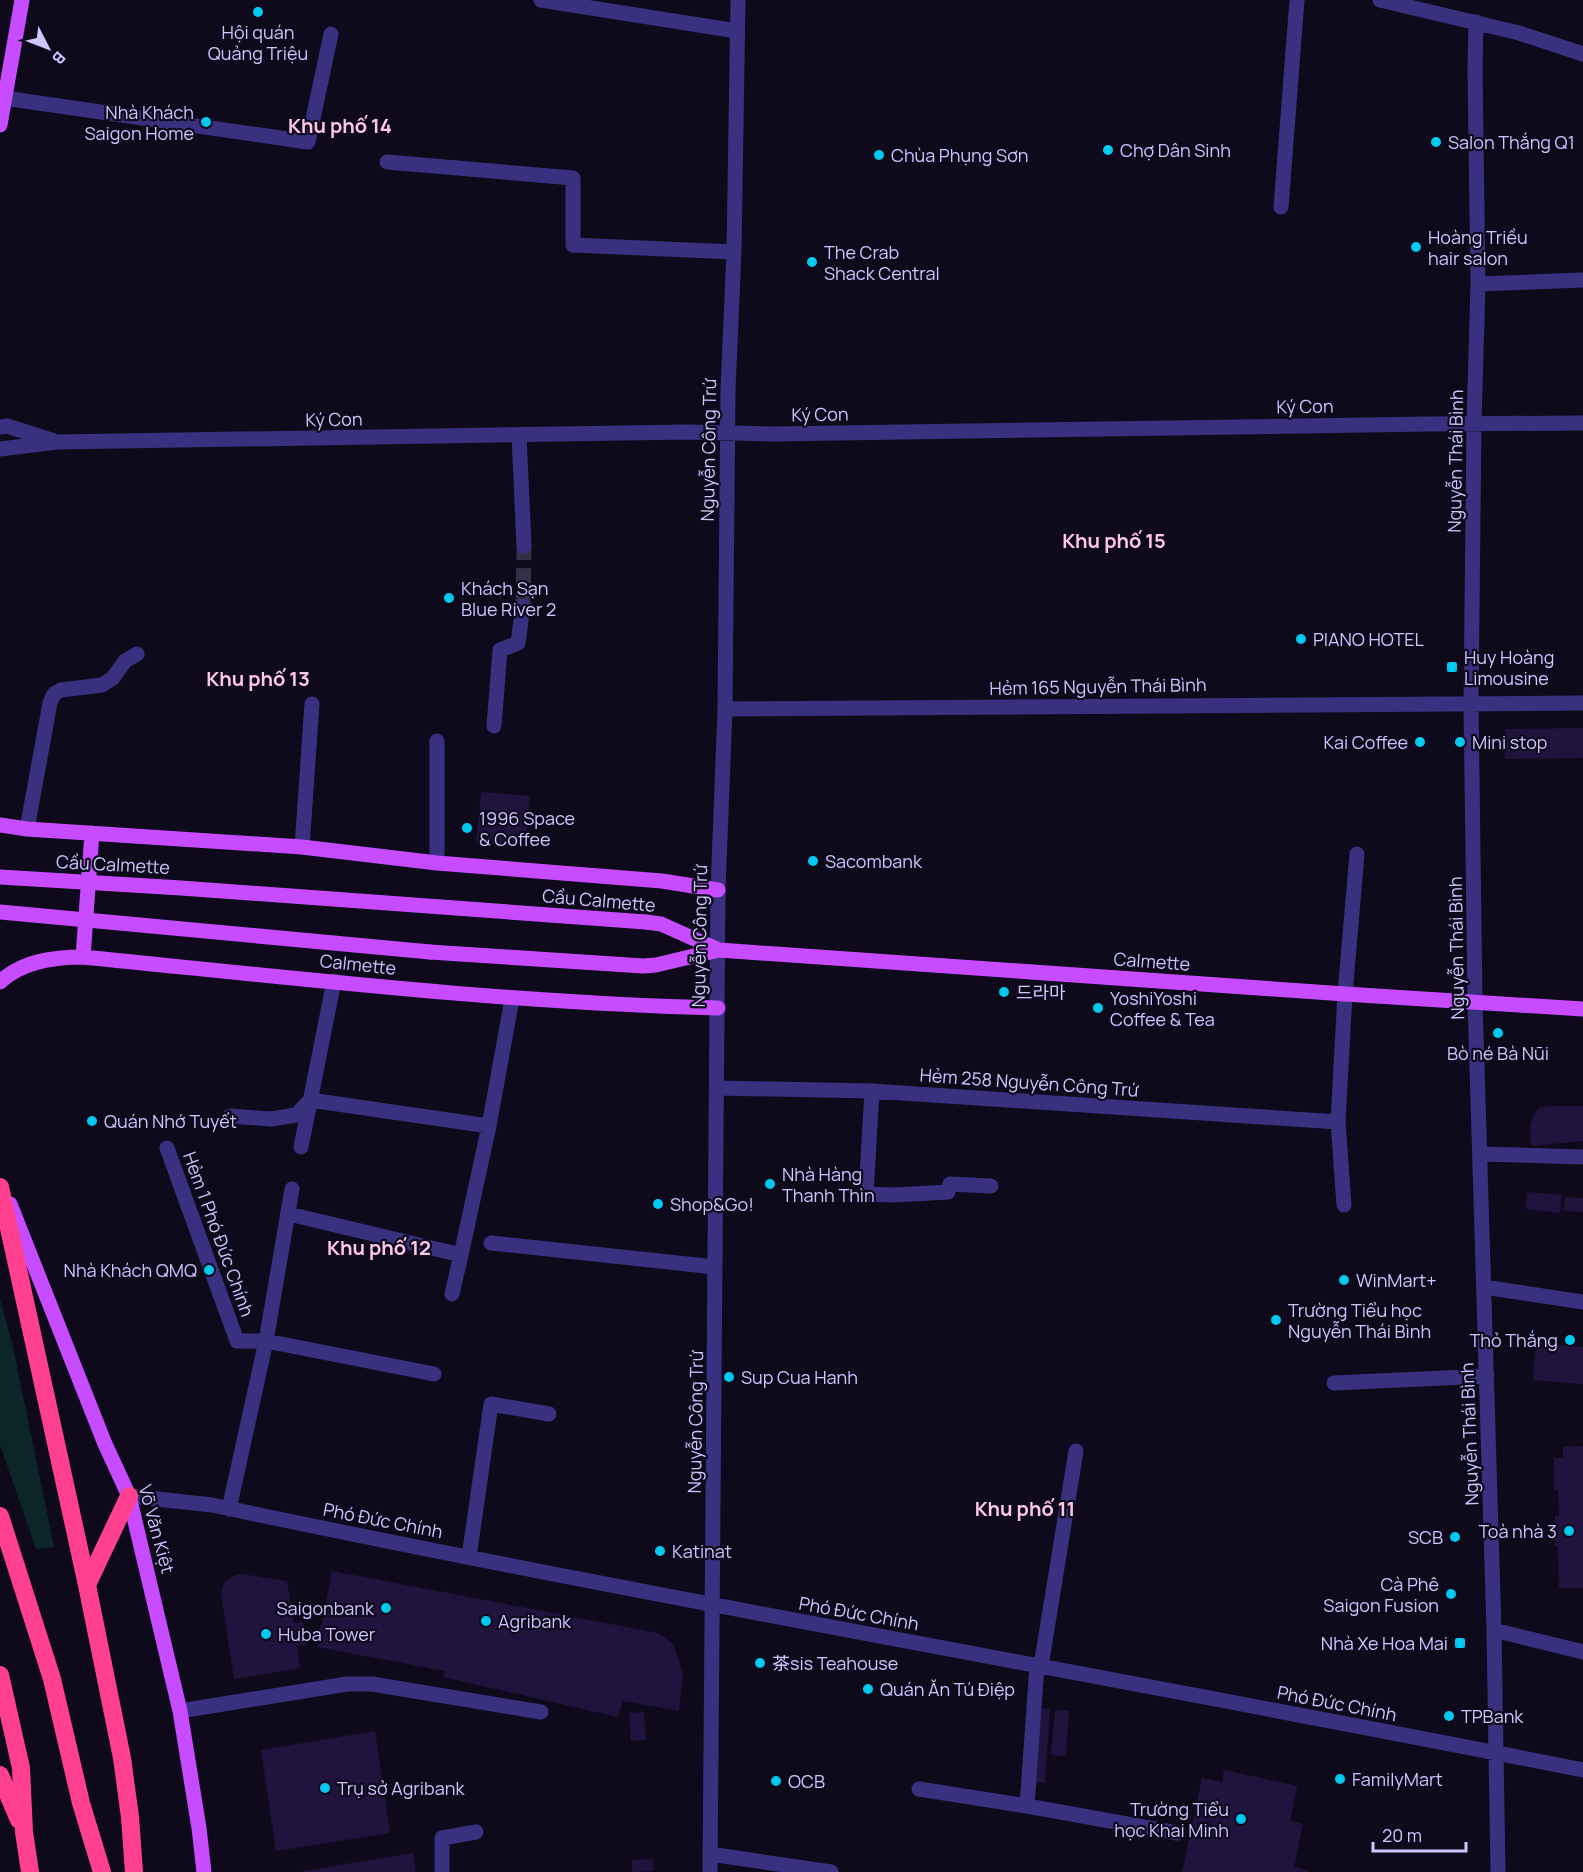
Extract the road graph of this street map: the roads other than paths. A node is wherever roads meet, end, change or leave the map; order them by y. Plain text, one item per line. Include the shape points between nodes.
1 (22, 0) edge
2 (541, 0) edge
3 (738, 0) edge
4 (1297, 0) edge
5 (1380, 0) edge
6 (1476, 22) junction
7 (737, 31) junction
8 (331, 34) dead end
9 (1583, 54) edge
10 (4, 98) junction
11 (0, 125) edge
12 (387, 162) dead end
13 (1281, 207) dead end
14 (734, 252) junction
15 (1583, 280) edge
16 (1478, 284) junction
17 (1474, 423) junction
18 (1583, 423) edge
19 (0, 427) edge
20 (728, 434) junction
21 (519, 435) junction
22 (57, 442) junction
23 (0, 449) edge
24 (524, 546) tunnel mouth
25 (523, 606) tunnel mouth
26 (137, 654) dead end
27 (1471, 703) junction
28 (1583, 703) edge
29 (312, 704) dead end
30 (725, 709) junction
31 (494, 726) dead end
32 (437, 741) dead end
33 (0, 825) edge
34 (27, 830) junction
35 (92, 833) junction
36 (302, 847) junction
37 (1357, 854) dead end
38 (437, 863) junction
39 (0, 877) edge
40 (718, 890) junction
41 (0, 912) edge
42 (719, 950) junction
43 (83, 957) junction
44 (334, 981) junction
45 (0, 982) edge
46 (1345, 994) junction
47 (512, 999) junction
48 (1475, 1001) junction
49 (718, 1008) junction
50 (1583, 1009) edge
51 (717, 1088) junction
52 (872, 1091) junction
53 (310, 1100) junction
54 (230, 1116) dead end
55 (1338, 1122) junction
56 (489, 1126) junction
57 (301, 1147) dead end
58 (167, 1148) dead end
59 (1480, 1154) junction
60 (1583, 1157) edge
61 (0, 1180) edge
62 (991, 1186) dead end
63 (0, 1187) edge
64 (292, 1189) dead end
65 (1344, 1205) dead end
66 (288, 1214) junction
67 (490, 1243) dead end
68 (460, 1255) junction
69 (716, 1266) junction
70 (1484, 1287) junction
71 (452, 1294) dead end
72 (1583, 1302) edge
73 (266, 1341) junction
74 (435, 1374) dead end
75 (1487, 1376) junction
76 (1334, 1383) dead end
77 (549, 1414) dead end
78 (1076, 1451) dead end
79 (129, 1496) junction
80 (229, 1509) junction
81 (0, 1516) edge
82 (469, 1557) junction
83 (87, 1585) junction
84 (712, 1605) junction
85 (1494, 1630) junction
86 (1583, 1652) edge
87 (1039, 1665) junction
88 (0, 1675) edge
89 (180, 1711) junction
90 (541, 1712) dead end
91 (1495, 1752) junction
92 (1583, 1770) edge
93 (0, 1775) edge
94 (919, 1789) dead end
95 (1027, 1806) junction
96 (24, 1832) junction
97 (476, 1832) dead end
98 (1177, 1833) dead end
99 (710, 1854) junction
100 (30, 1872) edge
101 (102, 1872) edge
102 (134, 1872) edge
103 (204, 1872) edge
104 (442, 1872) edge
105 (710, 1872) edge
106 (831, 1872) edge
107 (1498, 1872) edge

1 - 10 main road
2 - 7 street
3 - 7 street, Nguyễn Công Trứ
4 - 13 street
5 - 6 street
6 - 9 street
6 - 16 street, Nguyễn Thái Bình
7 - 14 street, Nguyễn Công Trứ
8 - 10 street via 308,142
10 - 11 main road
12 - 14 street via 573,178 573,245
14 - 20 street, Nguyễn Công Trứ
15 - 16 street
16 - 17 street, Nguyễn Thái Bình
17 - 18 street, Ký Con
17 - 20 street, Ký Con
17 - 27 street, Nguyễn Thái Bình
19 - 22 street, Ký Con
20 - 21 street, Ký Con
20 - 30 street, Nguyễn Công Trứ
21 - 22 street, Ký Con
21 - 24 street
22 - 23 street, Ký Con
25 - 31 street via 518,644 500,651
26 - 34 street via 102,685 54,694
27 - 28 street, Hẻm 165 Nguyễn Thái Bình
27 - 30 street, Hẻm 165 Nguyễn Thái Bình
27 - 48 street, Nguyễn Thái Bình
29 - 36 street
30 - 40 street, Nguyễn Công Trứ
32 - 38 street
33 - 34 main road
34 - 35 main road
35 - 36 main road
35 - 43 main road
36 - 38 main road
37 - 46 street
38 - 40 main road via 662,881
39 - 42 main road, Cầu Calmette, bridge via 646,922 661,924
40 - 42 street, Nguyễn Công Trứ
41 - 42 main road, bridge via 430,952 643,966
42 - 46 main road, Calmette
42 - 49 street, Nguyễn Công Trứ
43 - 44 main road, Calmette
43 - 45 main road, Calmette via 46,959
44 - 47 main road, Calmette
44 - 53 street
46 - 48 main road, Calmette
46 - 55 street
47 - 49 main road, Calmette
47 - 56 street
48 - 50 main road, Calmette
48 - 59 street, Nguyễn Thái Bình
49 - 51 street, Nguyễn Công Trứ
51 - 52 street, Hẻm 258 Nguyễn Công Trứ
51 - 69 street, Nguyễn Công Trứ
52 - 55 street, Hẻm 258 Nguyễn Công Trứ
52 - 62 street via 866,1194 948,1192 950,1184
53 - 54 street via 296,1115 271,1119
53 - 56 street
53 - 57 street
55 - 65 street
56 - 68 street
58 - 73 street, Hẻm 1 Phó Ðức Chính via 237,1341
59 - 60 street
59 - 70 street, Nguyễn Thái Bình
61 - 79 main road, Võ Văn Kiệt
63 - 83 highway
64 - 66 street
66 - 68 street
66 - 73 street
67 - 69 street
68 - 71 street
69 - 84 street, Nguyễn Công Trứ
70 - 72 street
70 - 75 street, Nguyễn Thái Bình
73 - 74 street, Hẻm 1 Phó Ðức Chính
73 - 80 street
75 - 76 street
75 - 85 street, Nguyễn Thái Bình
77 - 82 street via 491,1404
78 - 87 street
79 - 80 street, Phó Đức Chính
79 - 83 highway
79 - 89 main road, Võ Văn Kiệt
80 - 82 street, Phó Đức Chính
81 - 101 highway via 52,1678 81,1803
82 - 84 street, Phó Đức Chính
83 - 102 highway via 122,1758
84 - 87 street, Phó Đức Chính
84 - 99 street, Nguyễn Công Trứ
85 - 86 street
85 - 91 street, Nguyễn Thái Bình
87 - 91 street, Phó Đức Chính
87 - 95 street
88 - 96 highway via 21,1768
89 - 90 street via 346,1684 372,1684
89 - 103 main road, Võ Văn Kiệt
91 - 92 street, Phó Đức Chính
91 - 107 street, Nguyễn Thái Bình
93 - 96 highway
94 - 95 street
95 - 98 street
96 - 100 highway
97 - 104 street via 442,1838
99 - 105 street, Nguyễn Công Trứ
99 - 106 street

